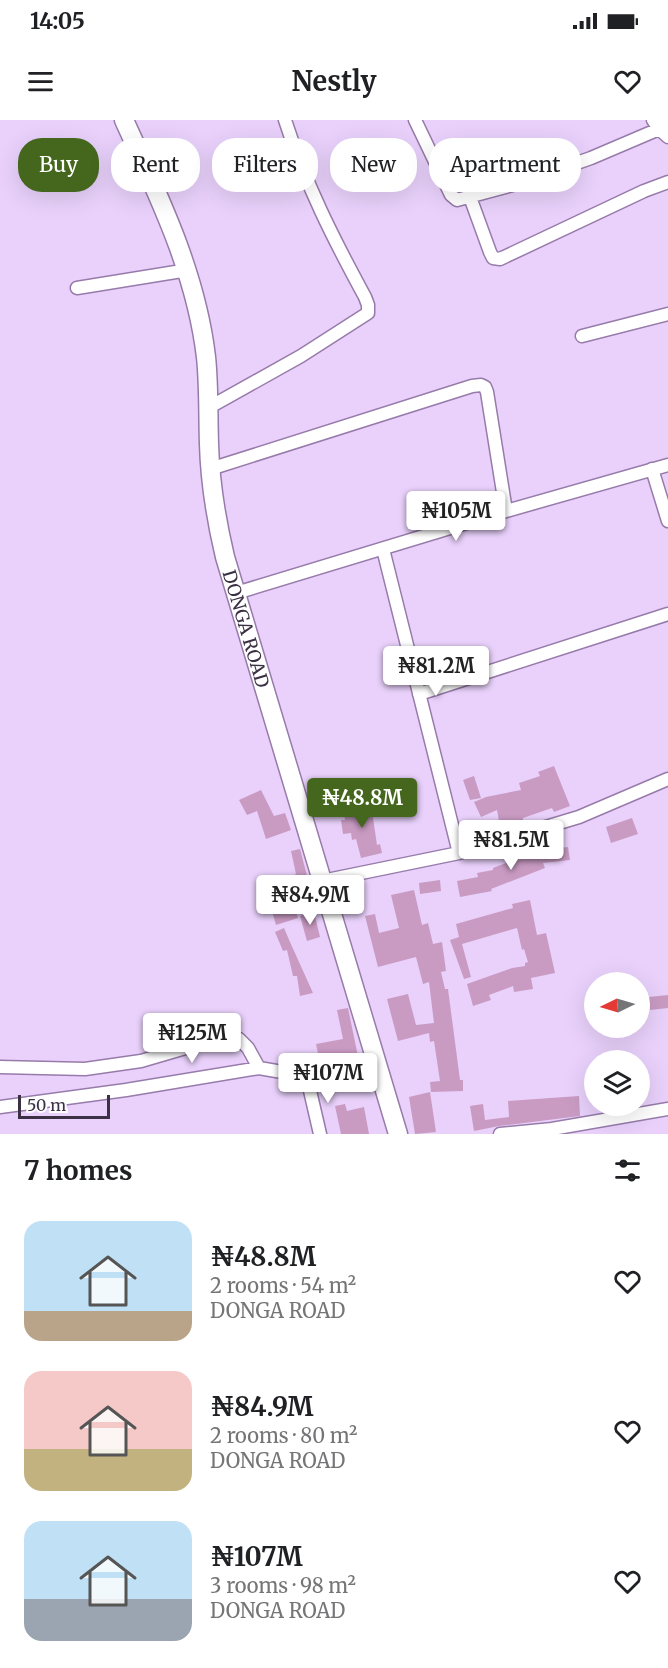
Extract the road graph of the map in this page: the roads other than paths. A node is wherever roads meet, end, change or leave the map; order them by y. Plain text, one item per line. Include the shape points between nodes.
1 (124, 120) edge
2 (285, 120) edge
3 (415, 120) edge
4 (662, 127) edge
5 (668, 182) edge
6 (470, 197) junction
7 (188, 270) junction
8 (77, 288) dead end
9 (668, 314) edge
10 (582, 336) dead end
11 (208, 408) junction
12 (668, 465) edge
13 (210, 469) junction
14 (652, 470) junction
15 (506, 510) junction
16 (668, 521) edge
17 (383, 549) junction
18 (236, 593) junction
19 (668, 614) edge
20 (419, 694) junction
21 (668, 779) edge
22 (459, 853) junction
23 (322, 881) junction
24 (0, 1067) edge
25 (259, 1068) junction
26 (308, 1082) junction
27 (384, 1082) junction
28 (0, 1107) edge
29 (668, 1109) edge
30 (320, 1134) edge
31 (398, 1134) edge
32 (500, 1134) edge

1 - 7 street, DONGA ROAD
2 - 11 street via 323,218 369,305 368,313 301,357
3 - 6 street via 451,195 457,200
4 - 6 street via 591,158
5 - 6 street via 500,259 490,252
7 - 8 street
7 - 11 street, DONGA ROAD via 206,358
9 - 10 street
11 - 13 street, DONGA ROAD
12 - 14 street
13 - 15 street via 481,385 487,392
13 - 18 street, DONGA ROAD via 216,519
14 - 15 street
14 - 16 street
15 - 17 street
17 - 18 street
17 - 20 street
18 - 23 street, DONGA ROAD
19 - 20 street
20 - 22 street
21 - 22 street via 579,818
22 - 23 street
23 - 27 street, DONGA ROAD
24 - 25 street via 85,1069 141,1061 223,1037 239,1040
25 - 26 street
25 - 28 street
26 - 27 street
26 - 30 street
27 - 31 street, DONGA ROAD
29 - 32 street

